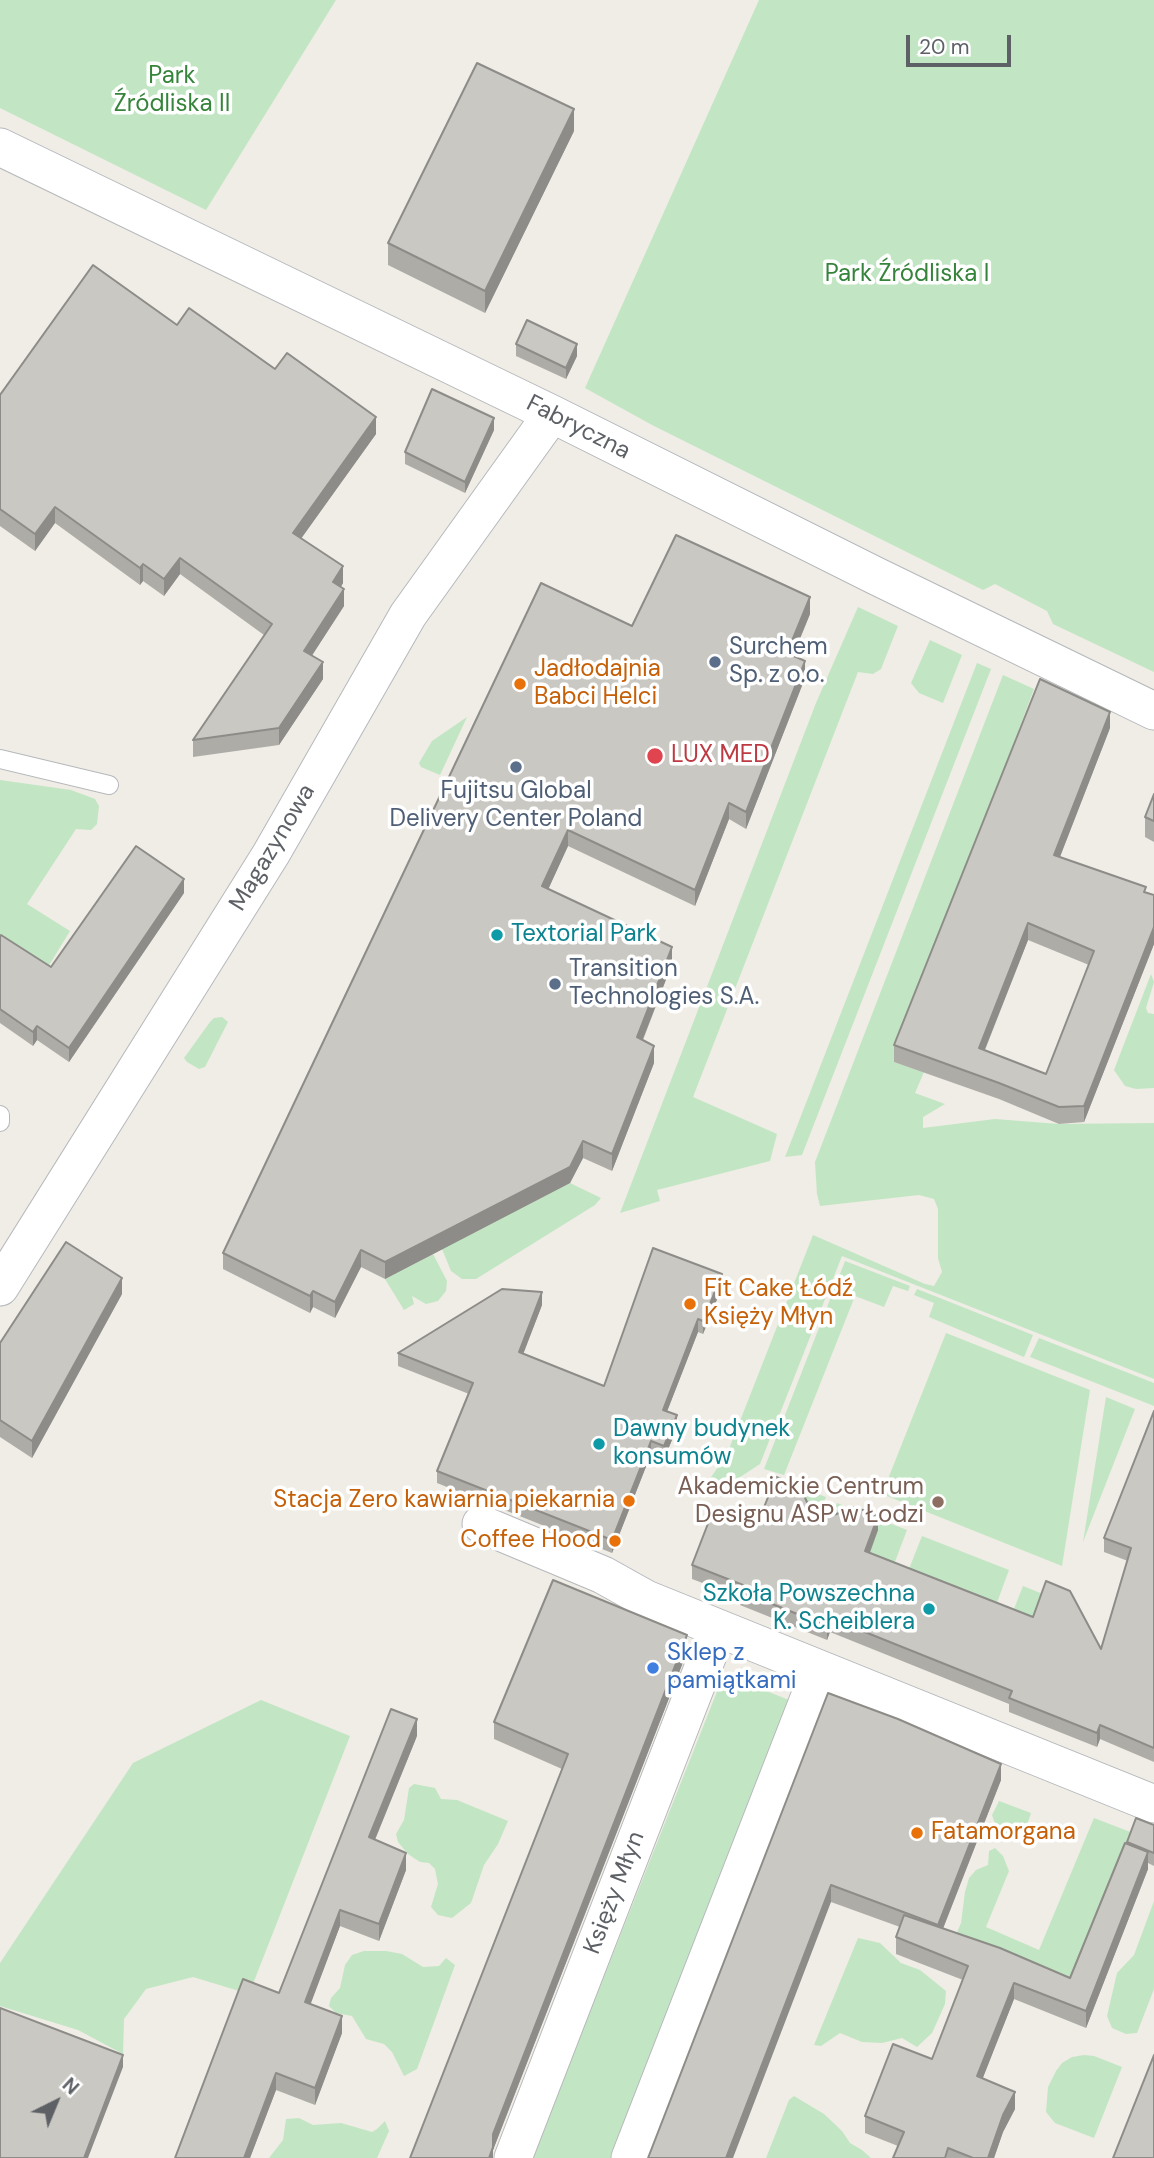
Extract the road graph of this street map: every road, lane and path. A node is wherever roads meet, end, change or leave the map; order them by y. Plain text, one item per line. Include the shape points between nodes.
1 (0, 147) edge
2 (552, 414) junction
3 (1154, 711) edge
4 (0, 759) edge
5 (108, 785) dead end
6 (0, 1115) edge
7 (0, 1122) edge
8 (0, 1287) edge
9 (481, 1524) dead end
10 (718, 1629) junction
11 (820, 1670) junction
12 (1154, 1804) edge
13 (513, 2158) edge
14 (630, 2158) edge

1 - 2 street, Fabryczna
2 - 3 street, Fabryczna
2 - 8 street, Magazynowa via 408,615 271,855
4 - 5 lane
6 - 7 lane
9 - 10 street
10 - 11 street
10 - 13 street, Księży Młyn
11 - 12 street
11 - 14 street

